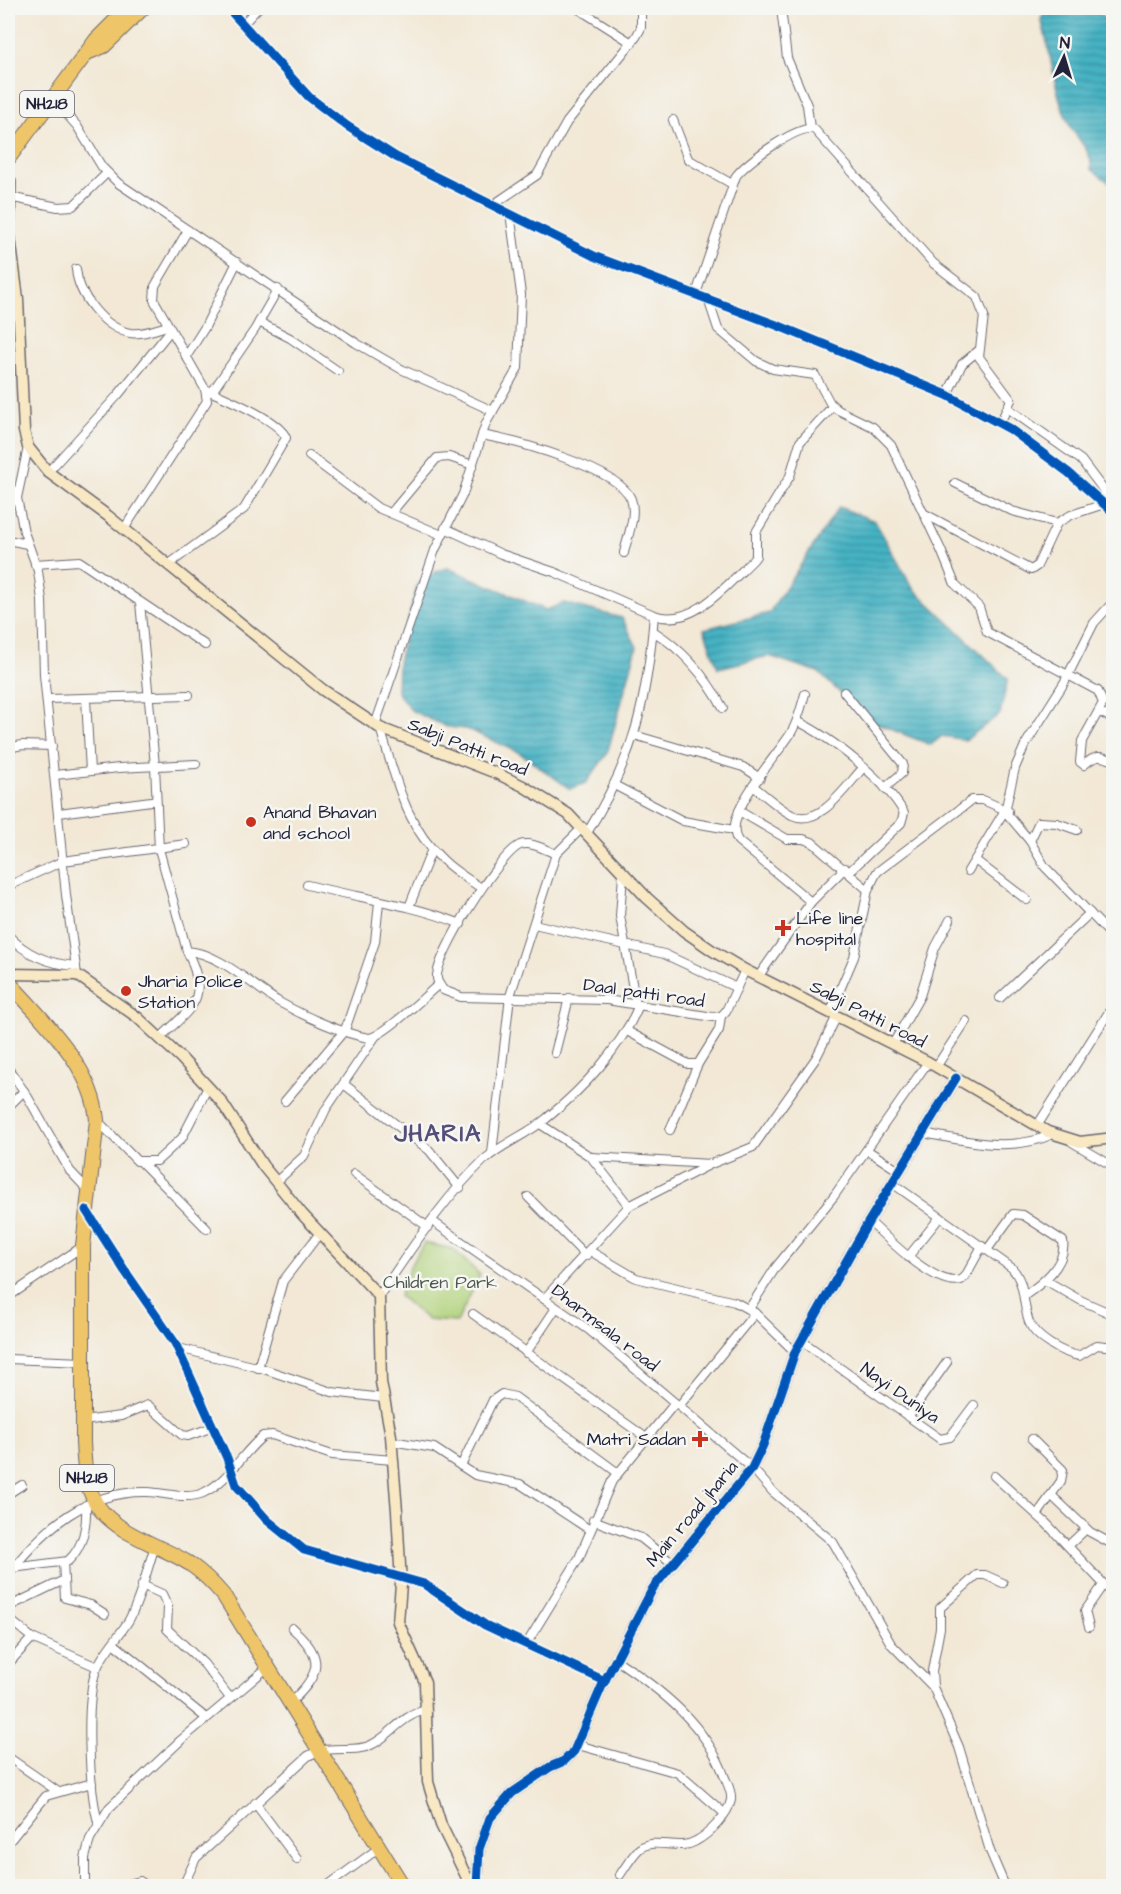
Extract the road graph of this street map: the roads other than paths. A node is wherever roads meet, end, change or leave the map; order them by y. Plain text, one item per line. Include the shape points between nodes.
1 (128, 8) edge
2 (143, 8) edge
3 (228, 8) edge
4 (258, 8) edge
5 (577, 8) edge
6 (641, 8) edge
7 (781, 8) edge
8 (243, 24) junction
9 (632, 43) junction
10 (89, 52) junction
11 (52, 98) junction
12 (673, 120) dead end
13 (810, 128) junction
14 (8, 160) edge
15 (107, 173) junction
16 (8, 182) edge
17 (732, 184) junction
18 (9, 197) edge
19 (493, 205) junction
20 (510, 213) junction
21 (8, 223) edge
22 (188, 230) junction
23 (237, 262) junction
24 (76, 269) dead end
25 (278, 289) junction
26 (696, 294) junction
27 (708, 299) junction
28 (259, 322) junction
29 (168, 328) junction
30 (978, 351) junction
31 (186, 357) junction
32 (338, 371) dead end
33 (208, 391) junction
34 (948, 395) junction
35 (833, 406) junction
36 (1009, 409) junction
37 (494, 411) junction
38 (1000, 423) junction
39 (482, 435) junction
40 (28, 447) junction
41 (309, 456) dead end
42 (473, 465) junction
43 (48, 472) junction
44 (955, 483) dead end
45 (1104, 504) junction
46 (1113, 504) edge
47 (391, 513) junction
48 (1113, 513) edge
49 (925, 514) junction
50 (1057, 523) junction
51 (124, 529) junction
52 (443, 531) junction
53 (8, 540) edge
54 (27, 544) junction
55 (624, 553) dead end
56 (35, 564) junction
57 (168, 565) junction
58 (140, 602) junction
59 (1113, 602) edge
60 (654, 615) junction
61 (653, 631) junction
62 (205, 645) dead end
63 (1069, 673) junction
64 (844, 692) dead end
65 (189, 694) dead end
66 (805, 694) dead end
67 (148, 697) junction
68 (48, 699) junction
69 (86, 699) junction
70 (723, 708) dead end
71 (1099, 712) junction
72 (1113, 719) edge
73 (797, 722) junction
74 (377, 726) junction
75 (634, 735) junction
76 (52, 746) junction
77 (8, 748) edge
78 (1113, 761) edge
79 (196, 764) dead end
80 (155, 766) junction
81 (863, 768) junction
82 (90, 771) junction
83 (55, 775) junction
84 (760, 778) junction
85 (616, 786) junction
86 (753, 786) junction
87 (885, 788) junction
88 (152, 801) dead end
89 (739, 811) junction
90 (1006, 811) junction
91 (59, 813) junction
92 (585, 830) junction
93 (734, 830) junction
94 (1077, 830) dead end
95 (1030, 841) junction
96 (186, 844) dead end
97 (159, 849) junction
98 (432, 849) junction
99 (556, 854) junction
100 (975, 860) junction
101 (63, 861) junction
102 (847, 870) junction
103 (968, 871) dead end
104 (623, 874) junction
105 (307, 885) dead end
106 (8, 886) edge
107 (481, 888) junction
108 (868, 890) junction
109 (1028, 900) dead end
110 (379, 902) junction
111 (811, 903) junction
112 (409, 907) junction
113 (1090, 913) junction
114 (950, 920) dead end
115 (461, 924) junction
116 (534, 924) junction
117 (8, 934) edge
118 (1113, 938) edge
119 (626, 944) junction
120 (187, 951) junction
121 (745, 970) junction
122 (77, 971) junction
123 (8, 975) edge
124 (758, 977) junction
125 (8, 981) edge
126 (439, 984) junction
127 (737, 988) junction
128 (510, 996) junction
129 (569, 998) junction
130 (1000, 998) dead end
131 (1113, 1004) edge
132 (638, 1005) junction
133 (834, 1014) junction
134 (721, 1016) junction
135 (966, 1021) dead end
136 (345, 1030) junction
137 (627, 1031) junction
138 (160, 1038) junction
139 (375, 1038) junction
140 (893, 1044) junction
141 (555, 1053) dead end
142 (698, 1064) junction
143 (932, 1065) junction
144 (8, 1068) edge
145 (956, 1078) junction
146 (345, 1085) junction
147 (208, 1087) junction
148 (24, 1091) junction
149 (285, 1101) dead end
150 (8, 1107) edge
151 (97, 1120) junction
152 (540, 1124) junction
153 (1037, 1126) junction
154 (670, 1130) dead end
155 (923, 1133) junction
156 (1053, 1134) junction
157 (1113, 1138) edge
158 (1068, 1140) junction
159 (867, 1150) junction
160 (492, 1153) junction
161 (591, 1157) junction
162 (142, 1163) junction
163 (711, 1164) junction
164 (1113, 1167) edge
165 (899, 1171) junction
166 (354, 1174) dead end
167 (276, 1182) junction
168 (892, 1184) junction
169 (460, 1188) junction
170 (88, 1190) junction
171 (528, 1197) dead end
172 (629, 1206) junction
173 (86, 1210) junction
174 (940, 1217) junction
175 (869, 1221) junction
176 (430, 1224) junction
177 (207, 1229) dead end
178 (320, 1233) junction
179 (83, 1246) junction
180 (985, 1248) junction
181 (588, 1253) junction
182 (908, 1257) junction
183 (1045, 1280) junction
184 (379, 1296) junction
185 (1024, 1296) junction
186 (8, 1297) edge
187 (544, 1299) junction
188 (556, 1308) junction
189 (752, 1311) junction
190 (473, 1314) dead end
191 (1113, 1315) edge
192 (802, 1341) junction
193 (1113, 1347) edge
194 (178, 1348) junction
195 (795, 1352) junction
196 (526, 1353) junction
197 (8, 1359) edge
198 (84, 1362) junction
199 (947, 1362) dead end
200 (258, 1368) junction
201 (383, 1398) junction
202 (677, 1404) junction
203 (974, 1405) dead end
204 (908, 1417) junction
205 (83, 1421) junction
206 (213, 1427) junction
207 (645, 1437) junction
208 (1032, 1439) dead end
209 (392, 1441) junction
210 (393, 1460) junction
211 (461, 1466) junction
212 (230, 1468) junction
213 (752, 1468) junction
214 (618, 1473) junction
215 (994, 1476) dead end
216 (22, 1485) dead end
217 (8, 1494) edge
218 (1052, 1495) junction
219 (90, 1502) junction
220 (1037, 1515) junction
221 (593, 1520) junction
222 (1086, 1529) junction
223 (590, 1530) junction
224 (155, 1545) junction
225 (1113, 1545) edge
226 (1068, 1546) junction
227 (63, 1562) junction
228 (672, 1563) junction
229 (10, 1571) edge
230 (399, 1576) junction
231 (64, 1580) junction
232 (1003, 1583) dead end
233 (142, 1585) junction
234 (1103, 1585) junction
235 (1113, 1595) edge
236 (8, 1607) edge
237 (105, 1614) dead end
238 (8, 1618) edge
239 (1089, 1627) dead end
240 (292, 1628) dead end
241 (32, 1638) junction
242 (113, 1643) junction
243 (527, 1643) junction
244 (615, 1659) junction
245 (8, 1664) edge
246 (97, 1667) junction
247 (268, 1667) junction
248 (605, 1681) junction
249 (933, 1687) junction
250 (230, 1698) junction
251 (290, 1703) junction
252 (426, 1710) junction
253 (206, 1718) junction
254 (578, 1745) junction
255 (319, 1750) junction
256 (8, 1757) edge
257 (92, 1783) junction
258 (57, 1791) junction
259 (255, 1803) junction
260 (724, 1813) junction
261 (98, 1822) junction
262 (8, 1843) edge
263 (379, 1848) junction
264 (297, 1859) dead end
265 (620, 1875) dead end
266 (85, 1887) edge
267 (122, 1887) edge
268 (147, 1887) edge
269 (183, 1887) edge
270 (327, 1887) edge
271 (403, 1887) edge
272 (471, 1887) edge
273 (477, 1887) edge
274 (1005, 1887) edge

1 - 10 highway, NH218
2 - 10 highway, NH218 via 104,46
3 - 8 street
4 - 8 street
5 - 9 street
6 - 9 street via 641,28
7 - 13 street via 787,58 807,105
8 - 19 street via 309,97 347,126 396,157
9 - 19 street via 567,122 537,175
10 - 11 highway, NH218
11 - 14 highway, NH218
11 - 15 street via 77,126
12 - 17 street via 688,159
13 - 17 street via 747,164
13 - 30 street via 818,131 933,263 973,292 984,316
14 - 16 highway, NH218 via 13,171
15 - 18 street via 73,206 58,207
15 - 22 street
16 - 18 highway, NH218
17 - 26 street
18 - 21 highway, NH218
19 - 20 street
20 - 26 street via 596,257
20 - 37 street via 521,294 519,357 515,376
21 - 40 main road, Sabji Patti road via 18,299 22,412
22 - 23 street
22 - 29 street via 153,293
23 - 25 street
23 - 31 street
24 - 29 street via 82,293 101,315 125,331 138,334
25 - 28 street
25 - 37 street via 401,369
26 - 27 street
27 - 34 street
27 - 35 street via 714,322 724,335 764,366 815,375
28 - 32 street
28 - 33 street
29 - 31 street
29 - 43 street via 118,395
30 - 34 street via 962,363
30 - 36 street via 1009,396
31 - 33 street
33 - 51 street via 204,407
33 - 57 street via 278,427 286,438 244,509
34 - 38 street
35 - 49 street via 873,427 891,446
35 - 60 street via 800,442 790,476 756,532 753,560 690,614 672,620
36 - 38 street
36 - 46 street via 1081,460
37 - 39 street
38 - 45 street
39 - 42 street
39 - 55 street via 539,448 623,487 633,506
40 - 43 main road, Sabji Patti road
40 - 54 street via 17,498
41 - 47 street
42 - 47 street via 449,457 437,458
42 - 52 street
43 - 51 main road, Sabji Patti road
44 - 50 street via 1012,511
45 - 48 street
45 - 50 street
47 - 52 street
49 - 50 street via 1031,570 1037,566
49 - 63 street via 955,584 979,607 987,633
51 - 57 main road, Sabji Patti road
52 - 60 street
52 - 74 street
53 - 54 street
54 - 56 street
56 - 58 street via 79,561
56 - 68 street via 42,600
57 - 74 main road, Sabji Patti road via 323,690
58 - 62 street
58 - 67 street
59 - 63 street via 1094,622
60 - 61 street
61 - 70 street via 681,651
61 - 75 street via 649,678
63 - 71 street via 1102,695
63 - 90 street via 1019,758
64 - 87 street via 903,764 902,773
65 - 67 street
66 - 73 street
67 - 69 street
67 - 80 street
68 - 69 street
68 - 76 street
69 - 82 street
71 - 72 street
71 - 78 street via 1082,741 1080,762 1084,765 1098,756
73 - 81 street via 831,741
73 - 84 street
74 - 92 main road, Sabji Patti road via 523,786 568,814
74 - 98 street via 409,816
75 - 84 street via 743,767
75 - 85 street
76 - 77 street
76 - 83 street
79 - 80 street
80 - 82 street
80 - 97 street
81 - 86 street via 829,805 812,815 791,814
81 - 87 street
82 - 83 street
83 - 91 street
84 - 86 street
85 - 92 street
85 - 93 street via 683,822
86 - 89 street
87 - 102 street via 904,818
88 - 91 street
89 - 93 street
89 - 102 street via 787,839 807,839
90 - 95 street
90 - 100 street
90 - 108 street via 983,800 972,800 877,872
91 - 101 street
92 - 99 street
92 - 104 main road, Sabji Patti road
93 - 111 street via 738,841
94 - 95 street via 1043,821 1036,824
95 - 113 street via 1045,867
96 - 97 street
97 - 101 street
97 - 120 street
98 - 107 street
98 - 112 street
99 - 107 street via 522,844
99 - 116 street
100 - 103 street
100 - 109 street
101 - 106 street
101 - 122 street
102 - 108 street
102 - 111 street
104 - 119 street via 620,916
104 - 121 main road, Sabji Patti road via 684,931
105 - 110 street
107 - 115 street
108 - 133 street via 854,957
110 - 112 street
110 - 136 street via 375,942
111 - 124 street
112 - 115 street
113 - 118 street
113 - 130 street
114 - 140 street via 935,948 920,996
115 - 126 street via 441,960
116 - 119 street
116 - 128 street
117 - 122 street via 46,962
119 - 127 street via 675,958
119 - 132 street
120 - 136 street via 199,952 297,1011
120 - 138 street via 199,988 194,1005
121 - 124 main road, Sabji Patti road
121 - 127 street, Daal patti road
122 - 123 main road
122 - 138 main road
124 - 133 main road, Sabji Patti road
125 - 151 highway, NH218 via 78,1068 95,1102
126 - 128 street, Daal patti road via 453,996
126 - 139 street
127 - 134 street, Daal patti road
128 - 129 street, Daal patti road
128 - 160 street
129 - 132 street, Daal patti road
129 - 141 street
131 - 153 street
132 - 134 street, Daal patti road via 704,1017
132 - 137 street
133 - 140 main road, Sabji Patti road
133 - 163 street via 816,1058 761,1139 745,1151
134 - 142 street via 719,1030
135 - 143 street
136 - 139 street
136 - 149 street
137 - 142 street via 688,1064
137 - 152 street via 596,1069
138 - 147 main road
139 - 146 street
140 - 143 main road, Sabji Patti road
142 - 154 street
143 - 145 main road, Sabji Patti road
143 - 159 street
144 - 148 street
145 - 153 main road, Sabji Patti road
145 - 155 street, Main road jharia
146 - 167 street via 326,1109 304,1156
146 - 169 street via 429,1150
147 - 162 street via 182,1138 157,1161
147 - 167 main road
148 - 150 street
148 - 170 street via 70,1171
151 - 162 street
151 - 170 highway, NH218
152 - 160 street
152 - 161 street
153 - 156 main road, Sabji Patti road
155 - 156 street via 1009,1145
155 - 165 street, Main road jharia
156 - 158 main road, Sabji Patti road
157 - 158 main road, Sabji Patti road via 1094,1142
158 - 164 street
159 - 165 street
159 - 189 street via 776,1266
160 - 169 street
161 - 163 street
161 - 172 street
162 - 177 street
163 - 172 street
165 - 168 street, Main road jharia
166 - 176 street, Dharmsala road
167 - 178 main road
168 - 174 street
168 - 175 street, Main road jharia
169 - 176 street
170 - 173 highway, NH218
171 - 181 street
172 - 181 street
173 - 179 highway, NH218
173 - 194 street
174 - 180 street
174 - 182 street
175 - 182 street
175 - 192 street, Main road jharia
176 - 184 street
176 - 187 street, Dharmsala road
178 - 184 main road
178 - 200 street via 284,1281
179 - 186 street
179 - 198 highway, NH218
180 - 182 street via 964,1276 954,1282
180 - 183 street via 1009,1216 1023,1215 1063,1241 1061,1257
180 - 185 street via 1018,1275
181 - 187 street
181 - 189 street via 636,1278 718,1296
183 - 185 street
183 - 191 street
184 - 201 main road
185 - 193 street via 1031,1327 1056,1347 1078,1356 1097,1345
187 - 188 street, Dharmsala road
188 - 196 street
188 - 202 street, Dharmsala road via 589,1330
189 - 195 street
189 - 202 street
190 - 196 street
192 - 195 street, Main road jharia
192 - 204 street, Nayi Duniya
194 - 200 street
194 - 206 street
195 - 213 street, Main road jharia
196 - 207 street
197 - 198 street
198 - 205 highway, NH218
199 - 204 street
200 - 201 street via 332,1392
201 - 209 main road
202 - 207 street
202 - 213 street, Dharmsala road
203 - 204 street, Nayi Duniya via 945,1439
205 - 206 street via 121,1416 148,1405 182,1435
205 - 219 highway, NH218
206 - 212 street
207 - 214 street
208 - 218 street via 1063,1470
209 - 210 main road
209 - 211 street via 434,1448
210 - 212 street via 332,1455 268,1435
210 - 230 main road
211 - 214 street via 493,1400 502,1394 515,1397
211 - 223 street via 475,1475 520,1484
212 - 219 street via 219,1483 197,1495 147,1492 111,1495
212 - 230 street via 246,1500 304,1550
213 - 228 street, Main road jharia
213 - 249 street, Dharmsala road via 773,1492 833,1542 891,1644
214 - 221 street
215 - 220 street
216 - 217 street
218 - 220 street
218 - 222 street
219 - 224 highway, NH218
219 - 227 street via 81,1542 72,1557
219 - 229 street via 45,1531
220 - 226 street
221 - 223 street
221 - 228 street via 641,1538
222 - 225 street
222 - 226 street
223 - 243 street via 579,1558
224 - 233 street
224 - 247 highway, NH218 via 210,1580 240,1619
226 - 234 street
227 - 229 street
227 - 231 street
228 - 244 street, Main road jharia via 653,1588
230 - 243 street via 424,1584 469,1616
230 - 252 main road via 398,1622 425,1682
231 - 236 street
231 - 237 street via 68,1600 91,1605
232 - 249 street via 977,1575 940,1608
233 - 242 street via 130,1617
233 - 250 street via 162,1594 168,1607 167,1629 204,1664
234 - 235 street
234 - 239 street via 1085,1611
238 - 241 street
240 - 251 street via 313,1649 316,1667 311,1682
241 - 245 street
241 - 246 street
242 - 246 street
242 - 253 street
243 - 248 street
244 - 248 street, Main road jharia
244 - 260 street via 671,1701 717,1757 731,1796
246 - 257 street via 91,1693
247 - 250 street
247 - 251 highway, NH218
248 - 254 street, Main road jharia
249 - 274 street via 958,1747
250 - 253 street
251 - 255 highway, NH218
252 - 255 street via 399,1722 370,1746
252 - 272 main road via 428,1782 441,1825
253 - 261 street
254 - 260 street via 678,1773
254 - 273 street, Main road jharia via 564,1761 525,1783 496,1809 479,1849
255 - 259 street via 296,1765
255 - 263 highway, NH218
256 - 258 street
257 - 258 street
257 - 261 street
258 - 262 street via 46,1796
259 - 264 street
259 - 269 street via 196,1858
260 - 265 street via 709,1832 690,1844 642,1847
261 - 266 street via 85,1858
263 - 270 street
263 - 271 highway, NH218
267 - 268 street via 140,1881

